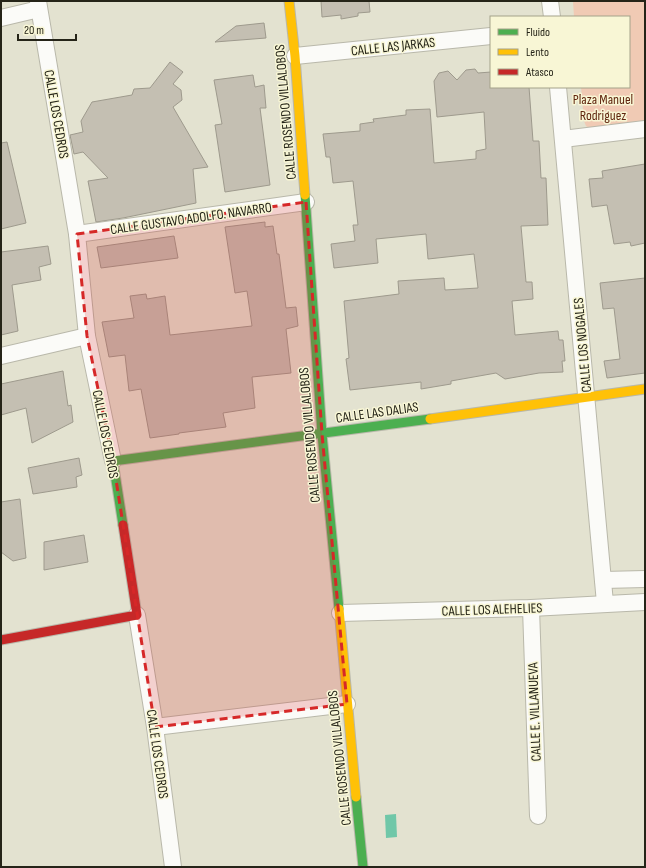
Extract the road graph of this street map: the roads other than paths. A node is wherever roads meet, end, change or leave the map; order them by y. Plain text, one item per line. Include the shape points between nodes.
1 (289, 1) edge
2 (550, 1) edge
3 (39, 5) edge
4 (552, 16) edge
5 (1, 18) edge
6 (490, 36) edge
7 (295, 56) junction
8 (558, 88) edge
9 (645, 129) edge
10 (564, 140) junction
11 (306, 202) junction
12 (77, 234) junction
13 (87, 336) junction
14 (1, 356) edge
15 (645, 389) edge
16 (586, 397) junction
17 (322, 434) junction
18 (113, 461) junction
19 (645, 579) edge
20 (603, 580) junction
21 (645, 602) edge
22 (605, 603) junction
23 (530, 608) junction
24 (340, 613) junction
25 (137, 615) junction
26 (1, 640) edge
27 (347, 704) junction
28 (155, 727) junction
29 (538, 816) dead end
30 (174, 867) edge
31 (364, 867) edge

1 - 7 street, CALLE ROSENDO VILLALOBOS
2 - 4 street
3 - 5 street
3 - 12 street, CALLE LOS CEDROS
6 - 7 street, CALLE LAS JARKAS
7 - 11 street, CALLE ROSENDO VILLALOBOS
8 - 10 street, CALLE LOS NOGALES
9 - 10 street
10 - 16 street, CALLE LOS NOGALES
11 - 12 street, CALLE GUSTAVO ADOLFO. NAVARRO
11 - 17 street, CALLE ROSENDO VILLALOBOS
12 - 13 street, CALLE LOS CEDROS
13 - 14 street
13 - 18 street, CALLE LOS CEDROS
15 - 16 street, CALLE LAS DALIAS
16 - 17 street, CALLE LAS DALIAS
16 - 20 street, CALLE LOS NOGALES
17 - 18 street, CALLE LAS DALIAS
17 - 24 street, CALLE ROSENDO VILLALOBOS
18 - 25 street, CALLE LOS CEDROS
19 - 20 street
20 - 22 street, CALLE LOS NOGALES
21 - 22 street, CALLE LOS ALEHELIES
22 - 23 street, CALLE LOS ALEHELIES
23 - 24 street, CALLE LOS ALEHELIES
23 - 29 street, CALLE E. VILLANUEVA
24 - 27 street, CALLE ROSENDO VILLALOBOS
25 - 26 street
25 - 28 street, CALLE LOS CEDROS
27 - 28 street
27 - 31 street, CALLE ROSENDO VILLALOBOS
28 - 30 street, CALLE LOS CEDROS

